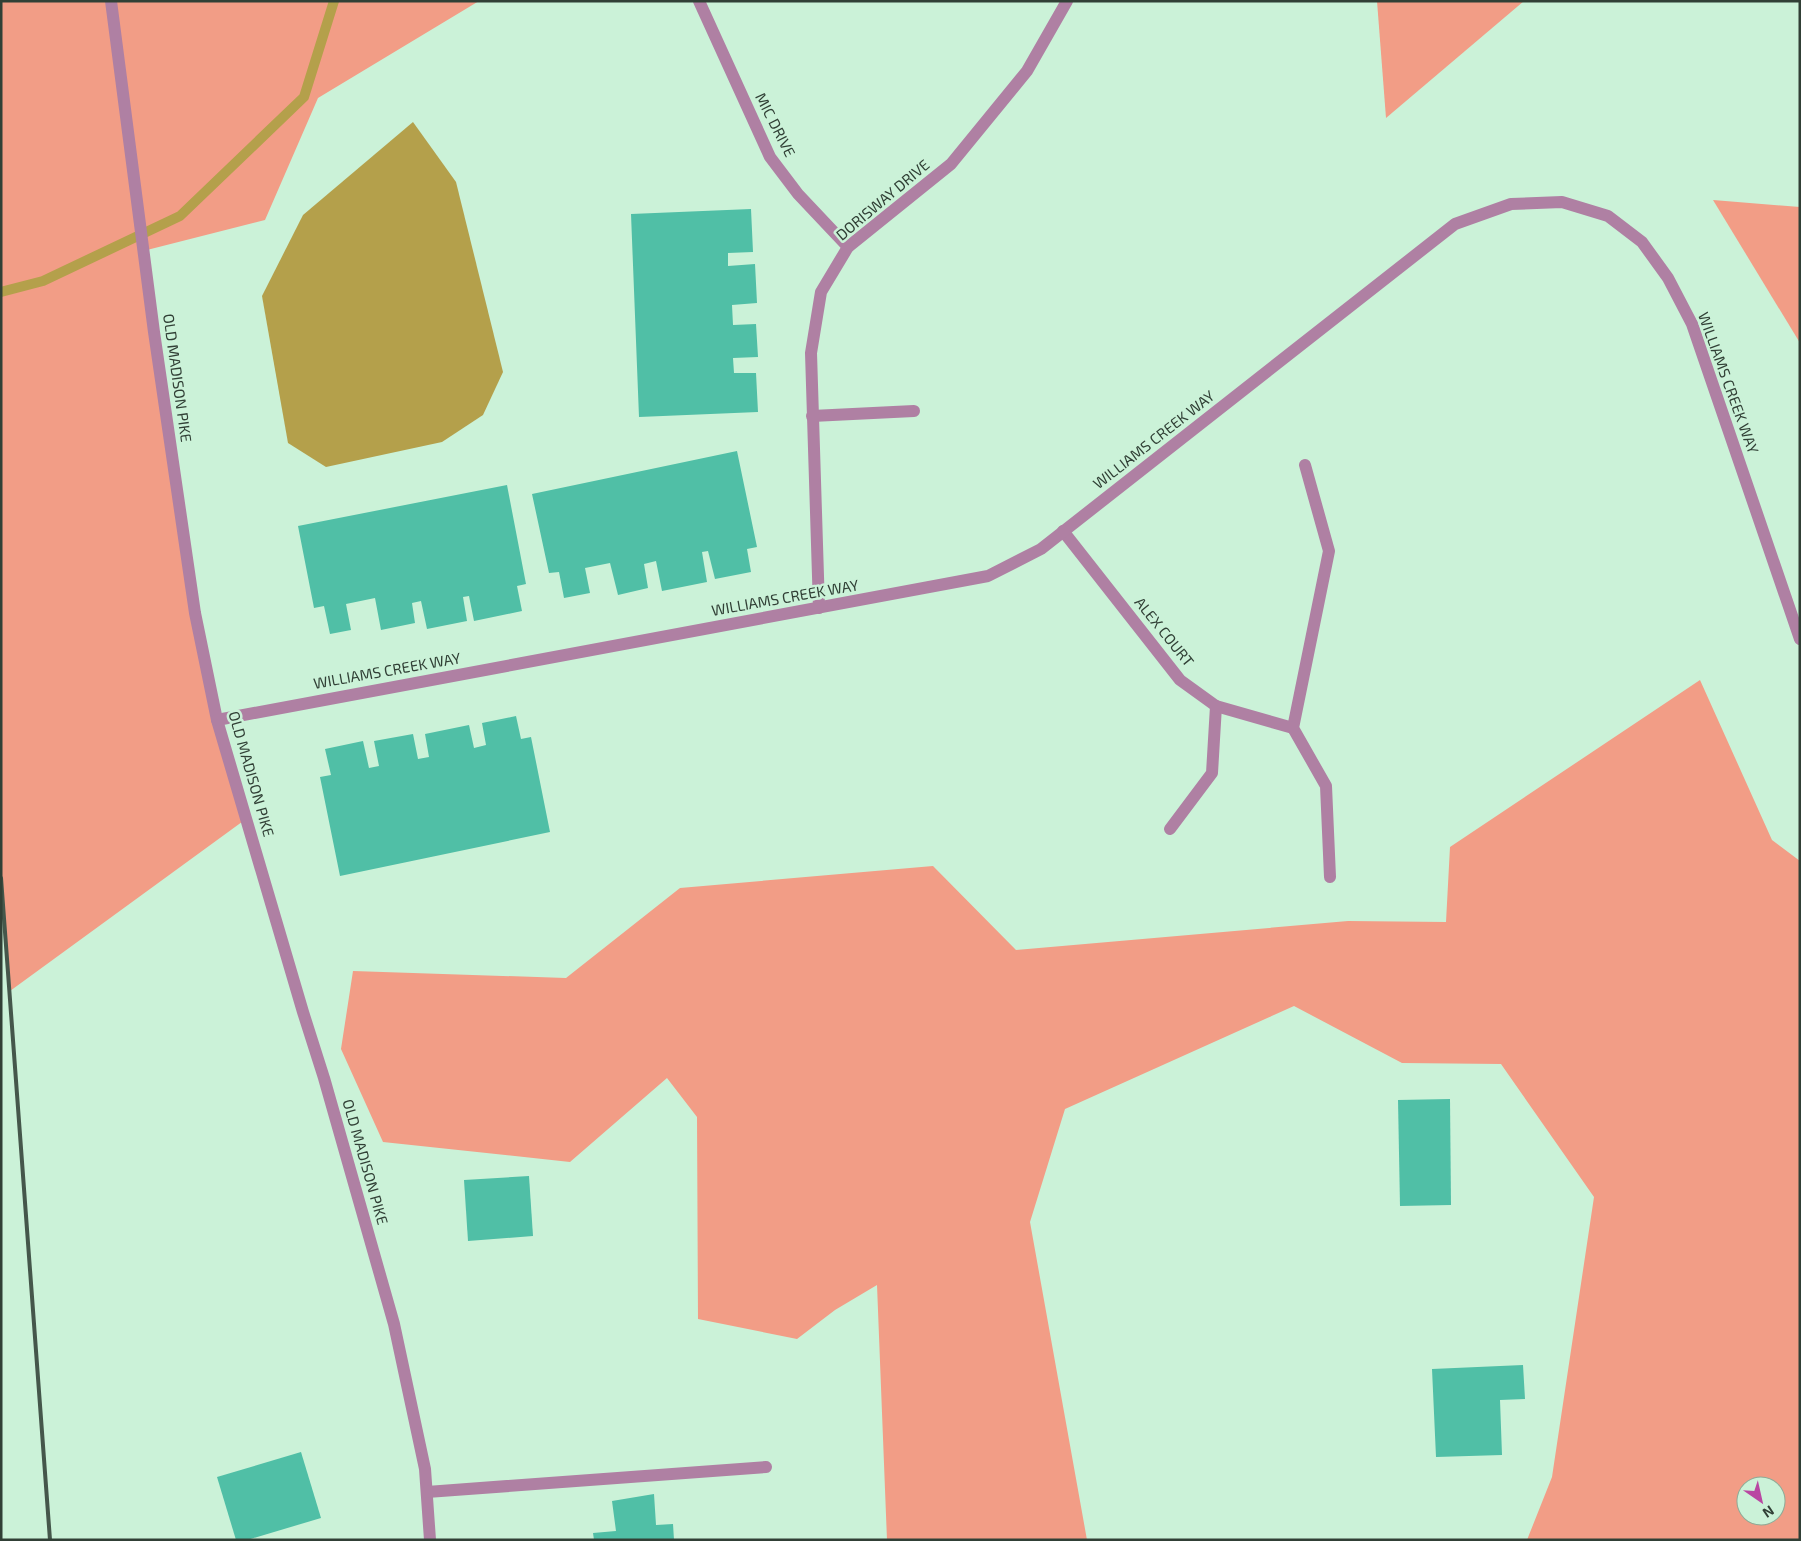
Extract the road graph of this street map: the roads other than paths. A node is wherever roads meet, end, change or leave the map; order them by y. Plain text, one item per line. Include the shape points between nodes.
1 (111, 1) edge
2 (699, 1) edge
3 (1067, 1) edge
4 (848, 248) junction
5 (914, 412) dead end
6 (812, 416) junction
7 (1305, 465) dead end
8 (1063, 531) junction
9 (819, 608) junction
10 (1800, 639) edge
11 (1216, 706) junction
12 (218, 720) junction
13 (1293, 728) junction
14 (1170, 830) dead end
15 (1330, 877) dead end
16 (766, 1467) dead end
17 (427, 1492) junction
18 (430, 1540) edge

1 - 12 street, OLD MADISON PIKE via 152,323 195,613
2 - 4 street, MIC DRIVE via 770,157 798,194
3 - 4 street, DORISWAY DRIVE via 1027,71 951,164
4 - 6 street, DORISWAY DRIVE via 821,292 811,353
5 - 6 street
6 - 9 street, DORISWAY DRIVE
7 - 13 street via 1329,551
8 - 9 street, WILLIAMS CREEK WAY via 1040,549 988,576
8 - 10 street, WILLIAMS CREEK WAY via 1455,224 1511,204 1562,202 1608,216 1642,242 1668,278 1692,324
8 - 11 street, ALEX COURT via 1180,680
9 - 12 street, WILLIAMS CREEK WAY
11 - 13 street, ALEX COURT
11 - 14 street via 1212,773
12 - 17 street, OLD MADISON PIKE via 394,1324
13 - 15 street via 1326,786
16 - 17 street
17 - 18 street, OLD MADISON PIKE

